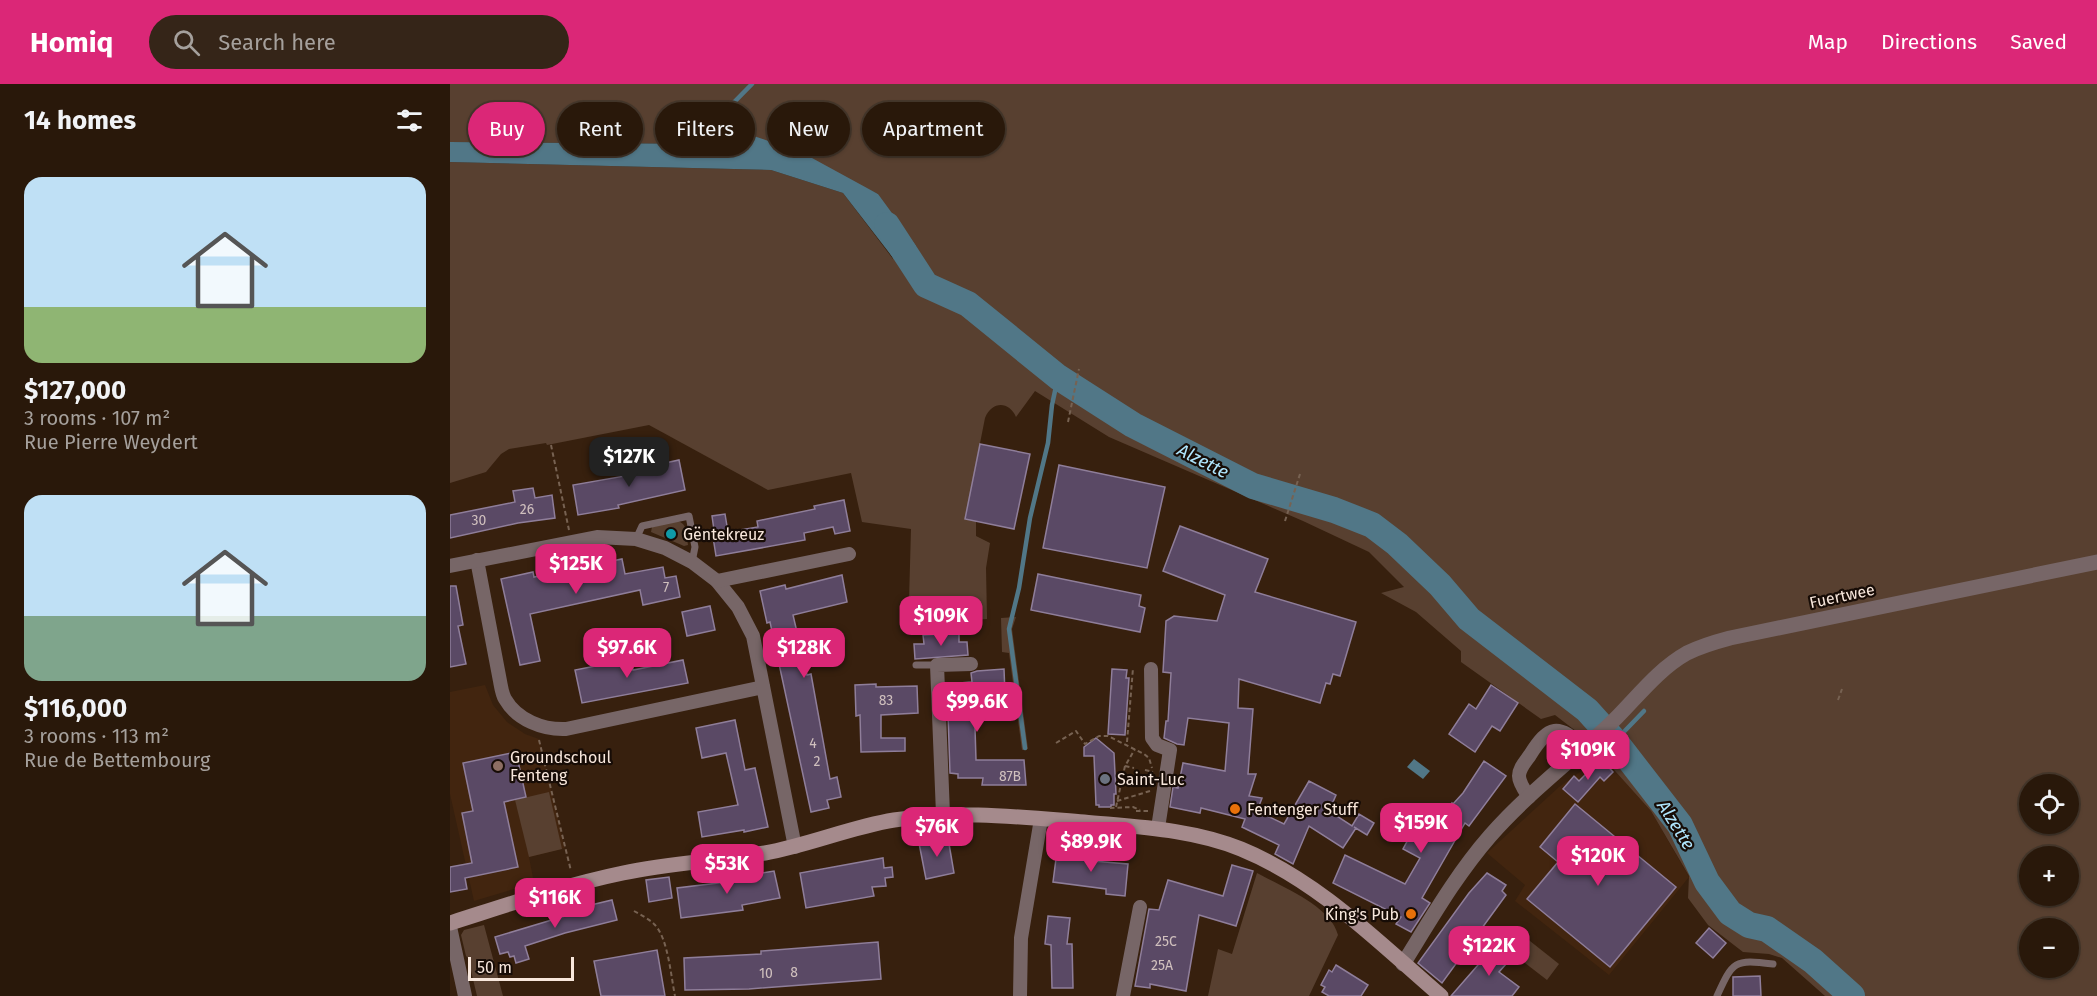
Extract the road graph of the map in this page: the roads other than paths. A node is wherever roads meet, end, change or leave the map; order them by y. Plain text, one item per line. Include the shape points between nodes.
1 (636, 539) junction
2 (849, 554) dead end
3 (477, 560) junction
4 (692, 562) junction
5 (2097, 562) edge
6 (450, 566) edge
7 (717, 581) junction
8 (971, 664) dead end
9 (916, 665) dead end
10 (937, 665) junction
11 (1151, 669) dead end
12 (764, 687) junction
13 (1586, 746) junction
14 (1529, 797) junction
15 (943, 814) junction
16 (1041, 819) junction
17 (1158, 828) junction
18 (795, 847) junction
19 (1140, 908) dead end
20 (450, 925) edge
21 (1403, 964) junction
22 (1773, 964) dead end
23 (465, 996) edge
24 (1020, 996) edge
25 (1123, 996) edge
26 (1441, 996) edge
27 (1717, 996) edge

1 - 3 street via 597,537
1 - 4 street
1 - 4 lane via 642,526 689,516 695,547
2 - 7 street
3 - 6 street
3 - 12 street via 505,699 530,722 566,729
4 - 7 street
5 - 13 street, Fuertwee via 1705,645 1655,677
7 - 12 street via 738,607 753,636
8 - 10 street
9 - 10 lane
10 - 15 street
11 - 17 street via 1152,738 1157,745 1170,750
12 - 18 street
13 - 14 street, Fuertwee
13 - 14 street via 1565,732 1542,737 1519,771
14 - 21 street, Fuertwee via 1464,868
15 - 16 main road
15 - 18 main road via 891,820
16 - 17 main road
16 - 24 street via 1021,938
17 - 21 main road via 1205,838 1268,861 1336,904
18 - 20 main road via 594,879
19 - 25 street
20 - 23 street
21 - 26 main road
22 - 27 lane via 1737,963 1728,972

